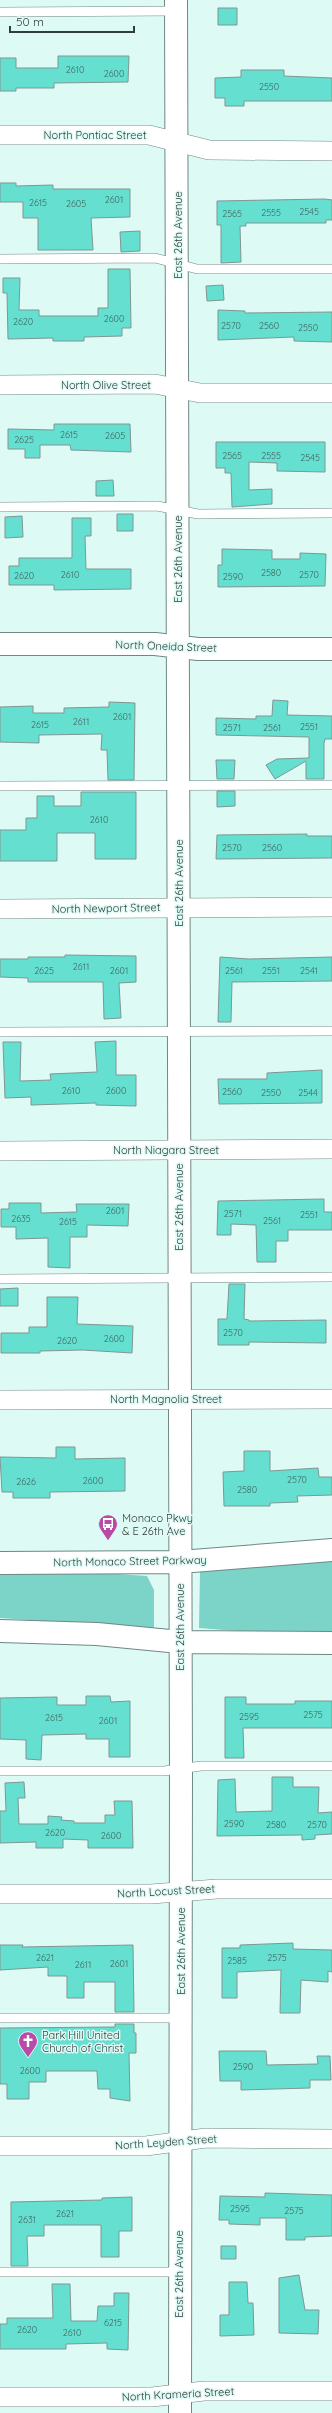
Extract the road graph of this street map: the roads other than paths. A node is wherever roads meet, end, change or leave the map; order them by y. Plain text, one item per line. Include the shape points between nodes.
1 (176, 6) edge
2 (0, 12) edge
3 (0, 135) edge
4 (177, 142) junction
5 (332, 151) edge
6 (0, 259) edge
7 (178, 264) junction
8 (332, 269) edge
9 (0, 385) edge
10 (178, 389) junction
11 (332, 393) edge
12 (0, 507) edge
13 (178, 510) junction
14 (332, 513) edge
15 (0, 644) edge
16 (178, 646) junction
17 (332, 649) edge
18 (332, 785) edge
19 (0, 786) edge
20 (179, 786) junction
21 (179, 907) junction
22 (332, 907) edge
23 (0, 909) edge
24 (332, 1031) edge
25 (0, 1032) edge
26 (179, 1032) junction
27 (332, 1149) edge
28 (0, 1150) edge
29 (179, 1151) junction
30 (332, 1277) edge
31 (180, 1278) junction
32 (0, 1279) edge
33 (180, 1399) junction
34 (332, 1399) edge
35 (0, 1400) edge
36 (332, 1550) edge
37 (180, 1562) junction
38 (0, 1563) edge
39 (0, 1631) edge
40 (180, 1642) junction
41 (332, 1643) edge
42 (332, 1766) edge
43 (181, 1769) junction
44 (0, 1771) edge
45 (332, 1889) edge
46 (181, 1891) junction
47 (0, 1894) edge
48 (0, 2018) edge
49 (181, 2018) junction
50 (332, 2139) edge
51 (180, 2141) junction
52 (0, 2146) edge
53 (0, 2272) edge
54 (179, 2272) junction
55 (332, 2391) edge
56 (0, 2397) edge
57 (180, 2404) edge

1 - 2 lane
1 - 4 street, East 26th Avenue
3 - 4 street, North Pontiac Street via 150,135
4 - 5 street, North Pontiac Street via 209,150
4 - 7 street, East 26th Avenue
6 - 7 lane via 155,258
7 - 8 lane via 197,269
7 - 10 street, East 26th Avenue
9 - 10 street, North Olive Street via 155,384
10 - 11 street, North Olive Street via 200,393
10 - 13 street, East 26th Avenue
12 - 13 lane via 157,506
13 - 14 lane via 198,514
13 - 16 street, East 26th Avenue
15 - 16 street, North Oneida Street
16 - 17 street, North Oneida Street via 198,649
16 - 20 street, East 26th Avenue
18 - 20 lane
19 - 20 lane
20 - 21 street, East 26th Avenue
21 - 22 street, North Newport Street
21 - 23 street, North Newport Street
21 - 26 street, East 26th Avenue
24 - 26 lane
25 - 26 lane
26 - 29 street, East 26th Avenue
27 - 29 street, North Niagara Street
28 - 29 street, North Niagara Street
29 - 31 street, East 26th Avenue
30 - 31 lane
31 - 32 lane
31 - 33 street, East 26th Avenue
33 - 34 street, North Magnolia Street
33 - 35 street, North Magnolia Street
33 - 37 street, East 26th Avenue
36 - 37 street, North Monaco Street Parkway
37 - 38 street, North Monaco Street Parkway
37 - 40 street, East 26th Avenue
39 - 40 street via 97,1634
40 - 41 street
40 - 43 street, East 26th Avenue
42 - 43 lane via 201,1766
43 - 44 lane
43 - 46 street, East 26th Avenue
45 - 46 street, North Locust Street
46 - 47 street, North Locust Street via 151,1894
46 - 49 street, East 26th Avenue
48 - 49 lane
49 - 51 street, East 26th Avenue
50 - 51 street, North Leyden Street via 206,2138
51 - 52 street, North Leyden Street via 146,2146
51 - 54 street, East 26th Avenue
53 - 54 lane
54 - 57 street, East 26th Avenue
55 - 57 street, North Krameria Street via 204,2391
56 - 57 street, North Krameria Street via 152,2397

